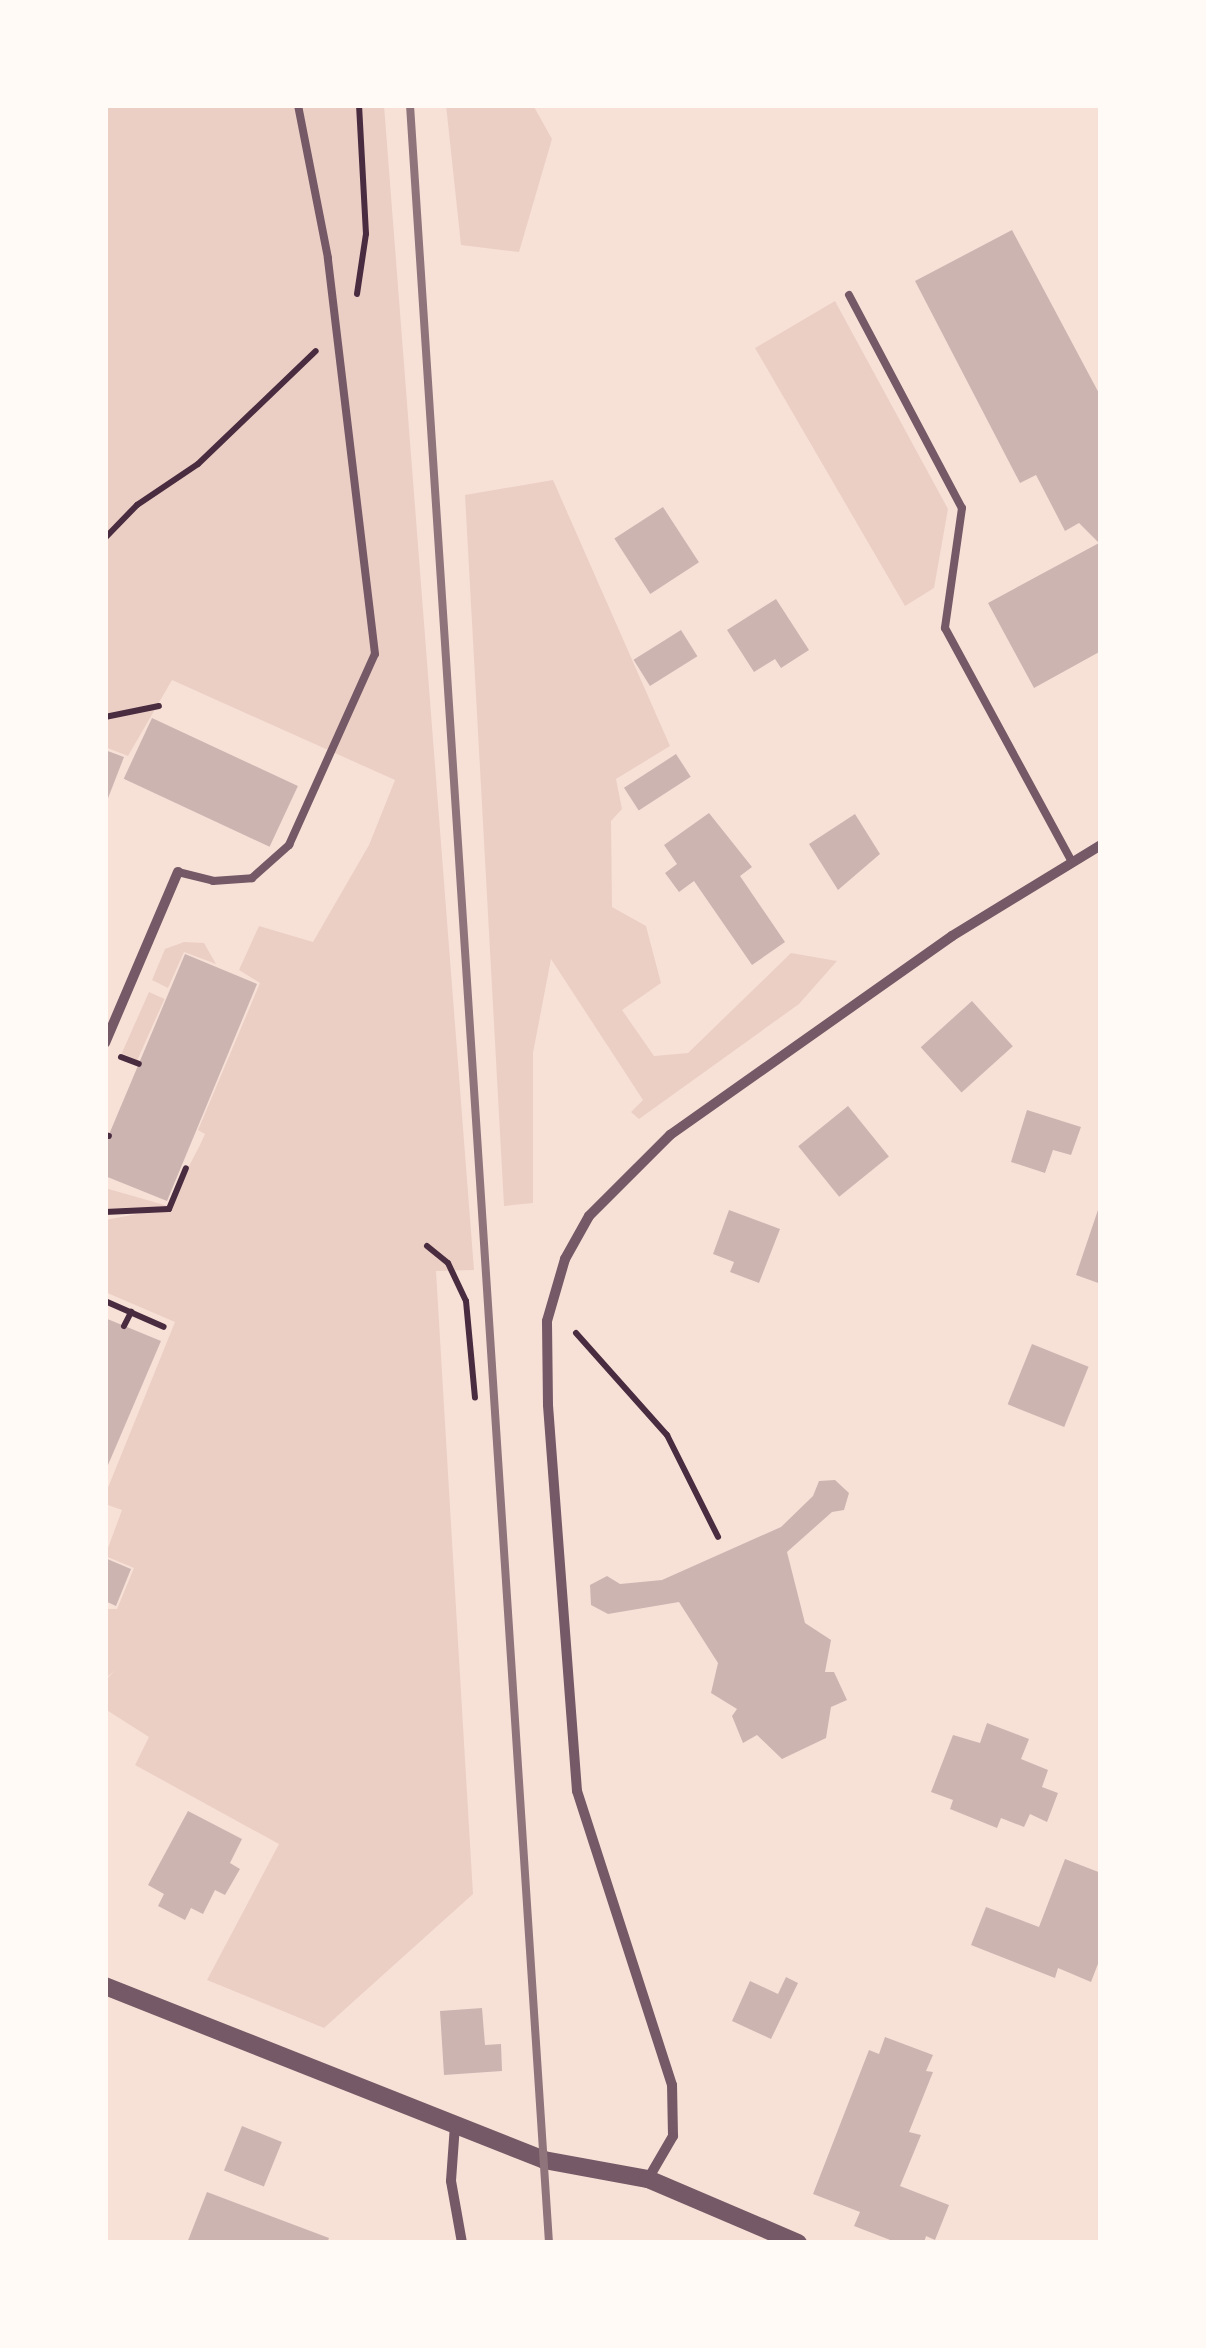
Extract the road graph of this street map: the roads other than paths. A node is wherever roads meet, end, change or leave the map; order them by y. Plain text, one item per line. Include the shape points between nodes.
1 (298, 105) edge
2 (849, 295) dead end
3 (1101, 845) edge
4 (1072, 862) junction
5 (178, 872) joint
6 (105, 1043) edge
7 (105, 1986) edge
8 (456, 2124) junction
9 (648, 2179) junction
10 (462, 2243) edge
11 (798, 2243) edge

1 - 5 lane via 338,336 376,654 289,845 252,878 213,882
2 - 4 lane via 962,508 945,628
3 - 4 street
4 - 9 street via 920,958 670,1135 589,1216 565,1260 548,1321 548,1405 577,1791 672,2085 674,2136
5 - 6 street
7 - 8 street
8 - 9 street via 544,2160
8 - 10 street via 451,2180
9 - 11 street

